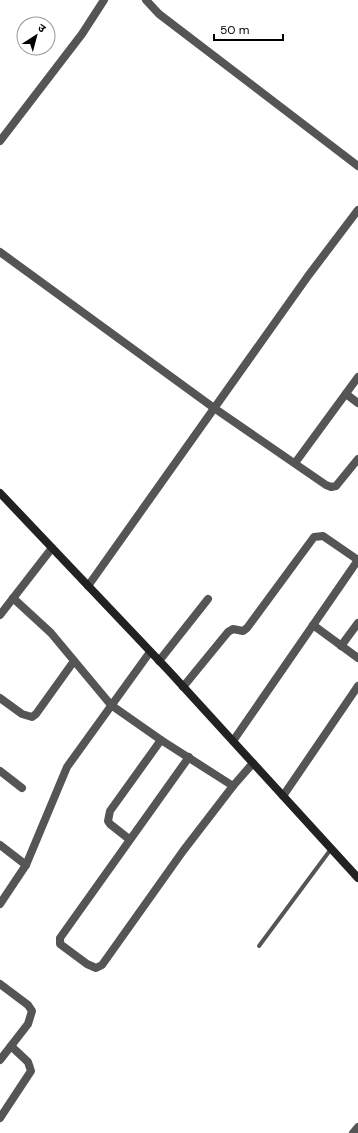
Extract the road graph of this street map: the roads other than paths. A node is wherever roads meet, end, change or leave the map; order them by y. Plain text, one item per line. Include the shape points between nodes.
1 (104, 0) edge
2 (146, 0) edge
3 (0, 141) edge
4 (358, 166) edge
5 (358, 210) edge
6 (0, 252) edge
7 (358, 377) edge
8 (346, 394) junction
9 (358, 403) edge
10 (214, 408) junction
11 (358, 460) edge
12 (295, 463) junction
13 (0, 493) edge
14 (52, 548) junction
15 (358, 560) edge
16 (88, 586) junction
17 (13, 598) junction
18 (208, 600) dead end
19 (0, 616) edge
20 (358, 623) edge
21 (313, 625) junction
22 (341, 646) junction
23 (150, 652) junction
24 (358, 658) edge
25 (74, 661) junction
26 (158, 661) junction
27 (358, 686) edge
28 (183, 687) junction
29 (0, 698) edge
30 (111, 704) junction
31 (161, 740) junction
32 (233, 741) junction
33 (189, 757) junction
34 (253, 763) junction
35 (0, 771) edge
36 (233, 786) junction
37 (22, 788) dead end
38 (283, 796) junction
39 (129, 839) junction
40 (0, 845) edge
41 (332, 849) junction
42 (26, 865) junction
43 (358, 878) edge
44 (0, 904) edge
45 (259, 946) dead end
46 (0, 984) edge
47 (11, 1046) junction
48 (0, 1060) edge
49 (0, 1118) edge
50 (358, 1127) edge
51 (353, 1133) edge

1 - 3 street via 82,34
2 - 4 street via 159,14
5 - 10 street
6 - 10 street
7 - 8 street
8 - 9 street
8 - 12 street
10 - 12 street
10 - 16 street
11 - 12 street via 340,482 331,487
13 - 14 street
14 - 16 street
14 - 17 street
15 - 21 street
15 - 28 street via 323,536 314,537 247,628 243,631 233,629 228,632
16 - 23 street
17 - 19 street
17 - 25 street via 43,624
18 - 26 street
20 - 22 street
21 - 22 street
21 - 32 street
22 - 24 street
23 - 26 street
23 - 30 street
25 - 29 street via 32,717 22,714
25 - 30 street
26 - 28 street
27 - 38 street
28 - 32 street
30 - 31 street
30 - 42 street via 67,767
31 - 33 street
31 - 39 street via 110,811 110,824
32 - 34 street
33 - 36 street
33 - 39 street
34 - 36 street
34 - 38 street
35 - 37 street
36 - 39 street via 102,965 93,967 60,944 60,938
38 - 41 street
40 - 42 street
41 - 43 street
41 - 45 lane
42 - 44 street
46 - 47 street via 28,1005 32,1011 28,1024
47 - 48 street
47 - 49 street via 28,1062 31,1071
50 - 51 street

